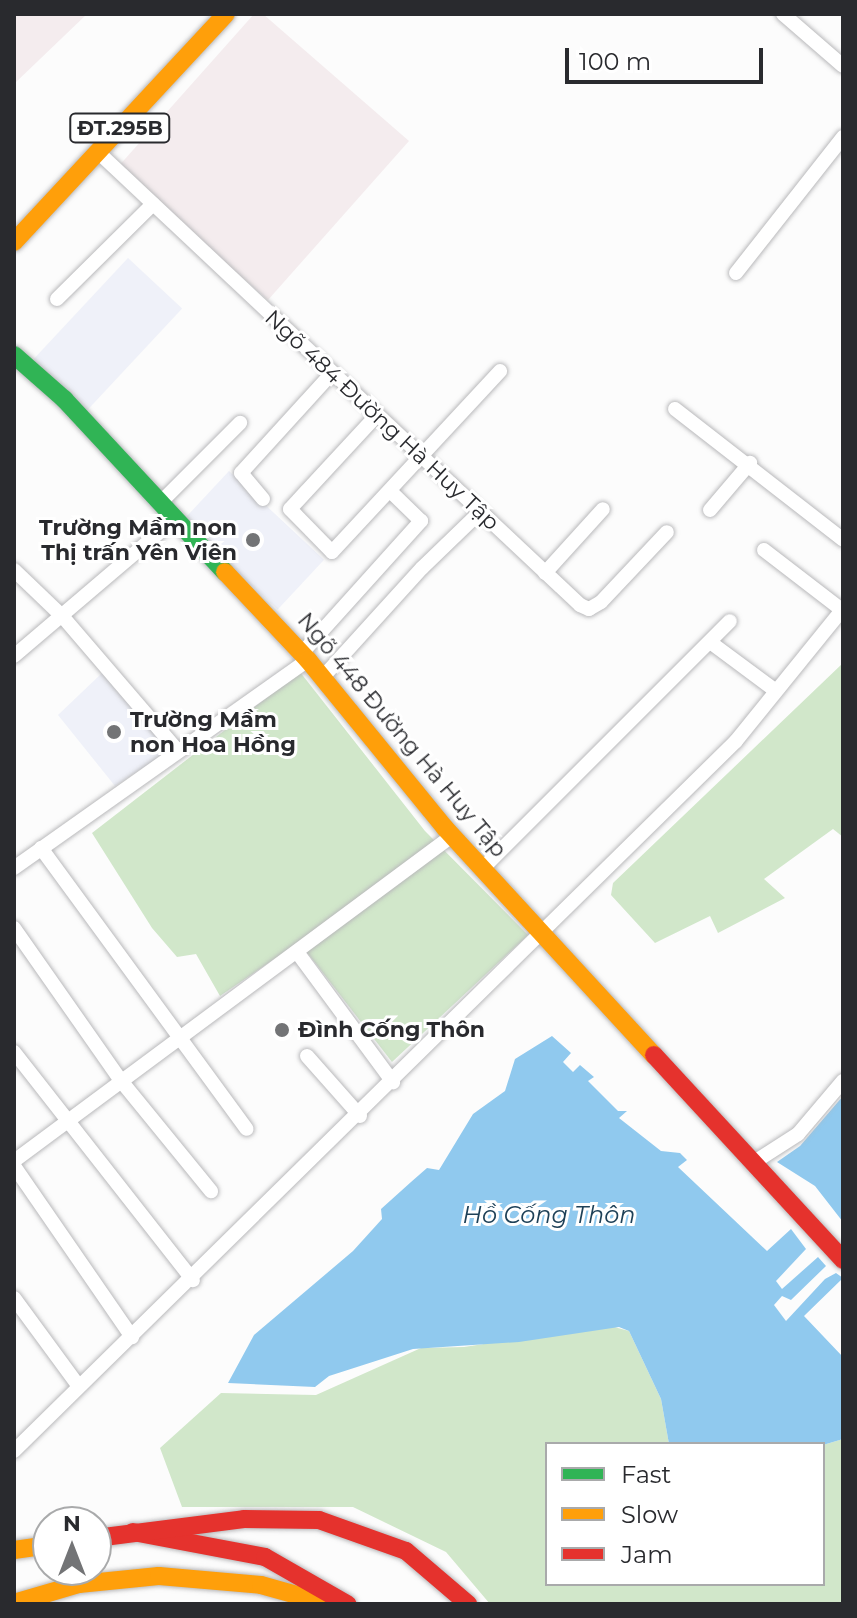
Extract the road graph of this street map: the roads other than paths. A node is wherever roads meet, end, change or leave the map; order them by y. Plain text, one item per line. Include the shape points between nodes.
1 (226, 14) edge
2 (783, 14) edge
3 (843, 66) edge
4 (843, 137) edge
5 (98, 152) junction
6 (153, 204) junction
7 (14, 242) edge
8 (736, 273) dead end
9 (57, 299) dead end
10 (14, 355) edge
11 (500, 371) dead end
12 (332, 373) junction
13 (675, 409) dead end
14 (377, 415) junction
15 (240, 423) dead end
16 (423, 458) junction
17 (750, 463) junction
18 (390, 491) junction
19 (263, 499) dead end
20 (161, 502) junction
21 (603, 509) dead end
22 (710, 510) dead end
23 (480, 512) junction
24 (176, 518) junction
25 (667, 532) dead end
26 (843, 540) edge
27 (764, 550) dead end
28 (14, 570) edge
29 (545, 573) junction
30 (843, 609) edge
31 (63, 617) junction
32 (730, 621) dead end
33 (710, 642) junction
34 (14, 656) edge
35 (305, 656) junction
36 (323, 677) junction
37 (776, 691) junction
38 (177, 750) junction
39 (452, 836) junction
40 (41, 848) junction
41 (14, 868) edge
42 (483, 868) junction
43 (14, 928) edge
44 (545, 933) junction
45 (297, 952) junction
46 (181, 1038) junction
47 (14, 1052) edge
48 (307, 1056) dead end
49 (843, 1081) edge
50 (122, 1082) junction
51 (393, 1082) junction
52 (360, 1116) junction
53 (68, 1121) junction
54 (247, 1129) dead end
55 (756, 1161) junction
56 (14, 1163) edge
57 (211, 1191) dead end
58 (843, 1260) edge
59 (193, 1280) junction
60 (14, 1298) edge
61 (132, 1337) junction
62 (78, 1385) junction
63 (16, 1445) edge
64 (133, 1532) junction
65 (112, 1535) edge
66 (14, 1603) edge
67 (329, 1604) edge
68 (347, 1604) edge
69 (468, 1604) edge

1 - 5 street, ĐT.295B
2 - 3 street
4 - 8 street
5 - 6 street, Ngõ 484 Đường Hà Huy Tập
5 - 7 street, ĐT.295B
6 - 9 street
6 - 12 street, Ngõ 484 Đường Hà Huy Tập
10 - 20 street, Ngõ 448 Đường Hà Huy Tập
11 - 16 street
12 - 14 street, Ngõ 484 Đường Hà Huy Tập
12 - 19 street via 241,473
13 - 17 street
14 - 16 street, Ngõ 484 Đường Hà Huy Tập
14 - 18 street via 290,509 332,552
15 - 20 street
16 - 18 street
16 - 23 street, Ngõ 484 Đường Hà Huy Tập
17 - 22 street
17 - 26 street
18 - 35 street via 421,521
20 - 24 street, Ngõ 448 Đường Hà Huy Tập
21 - 29 street
23 - 29 street, Ngõ 484 Đường Hà Huy Tập
23 - 36 street
24 - 31 street
24 - 35 street, Ngõ 448 Đường Hà Huy Tập
25 - 29 street, Ngõ 484 Đường Hà Huy Tập via 589,609
27 - 30 street
28 - 31 street
30 - 37 street
31 - 34 street
31 - 38 street
32 - 33 street
33 - 37 street
33 - 42 street
35 - 36 street, Ngõ 448 Đường Hà Huy Tập
35 - 38 street
36 - 39 street, Ngõ 448 Đường Hà Huy Tập
37 - 44 street via 736,741
38 - 40 street
39 - 42 street, Ngõ 448 Đường Hà Huy Tập
39 - 45 street
40 - 41 street
40 - 46 street
42 - 44 street, Ngõ 448 Đường Hà Huy Tập
43 - 50 street
44 - 51 street
44 - 55 street, Ngõ 448 Đường Hà Huy Tập
45 - 46 street
45 - 51 street
46 - 50 street
46 - 54 street
47 - 53 street
48 - 52 street
49 - 55 street via 798,1134
50 - 53 street
50 - 57 street
51 - 52 street
52 - 59 street
53 - 56 street
53 - 59 street
55 - 58 street, Ngõ 448 Đường Hà Huy Tập
56 - 61 street
59 - 61 street
60 - 62 street
61 - 62 street
62 - 63 street
64 - 65 street
64 - 68 street via 265,1557
64 - 69 street via 244,1519 319,1520 406,1551
66 - 67 street via 79,1584 159,1576 261,1585

